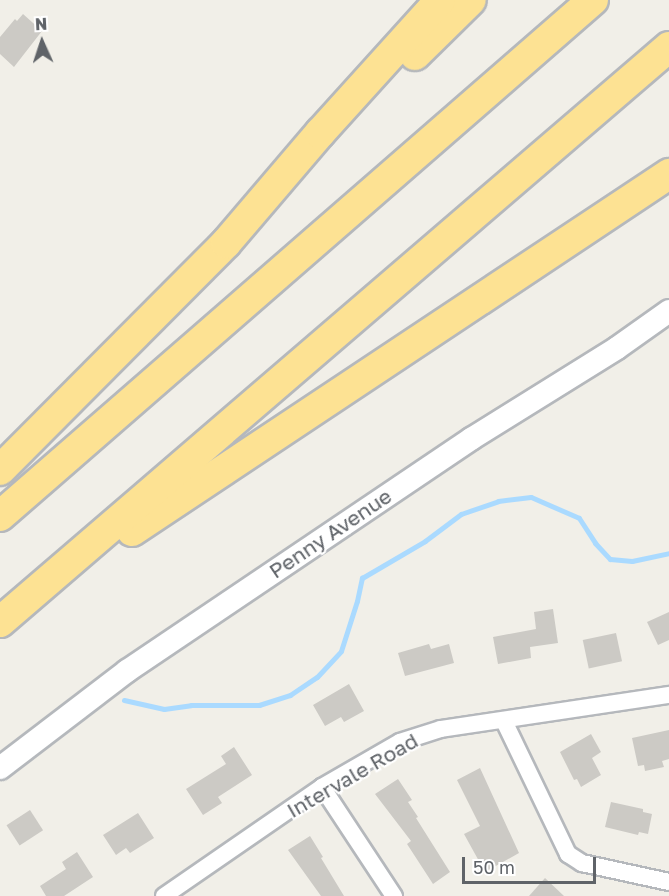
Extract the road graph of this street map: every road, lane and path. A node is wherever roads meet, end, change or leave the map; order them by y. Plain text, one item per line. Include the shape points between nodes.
1 (440, 0) edge
2 (471, 0) edge
3 (593, 0) edge
4 (669, 47) edge
5 (669, 174) edge
6 (226, 243) junction
7 (669, 311) edge
8 (0, 470) edge
9 (0, 516) edge
10 (0, 624) edge
11 (669, 695) edge
12 (504, 721) junction
13 (0, 768) edge
14 (322, 788) junction
15 (669, 882) edge
16 (164, 896) edge
17 (394, 896) edge

1 - 6 highway
2 - 6 highway
3 - 9 highway
4 - 10 highway
5 - 10 highway via 124,537 59,590
6 - 8 highway
7 - 13 main road, Penny Avenue via 127,671
11 - 12 street, Intervale Road
12 - 14 street, Intervale Road via 418,735
12 - 15 street via 568,854 582,863
14 - 16 street, Intervale Road
14 - 17 street

